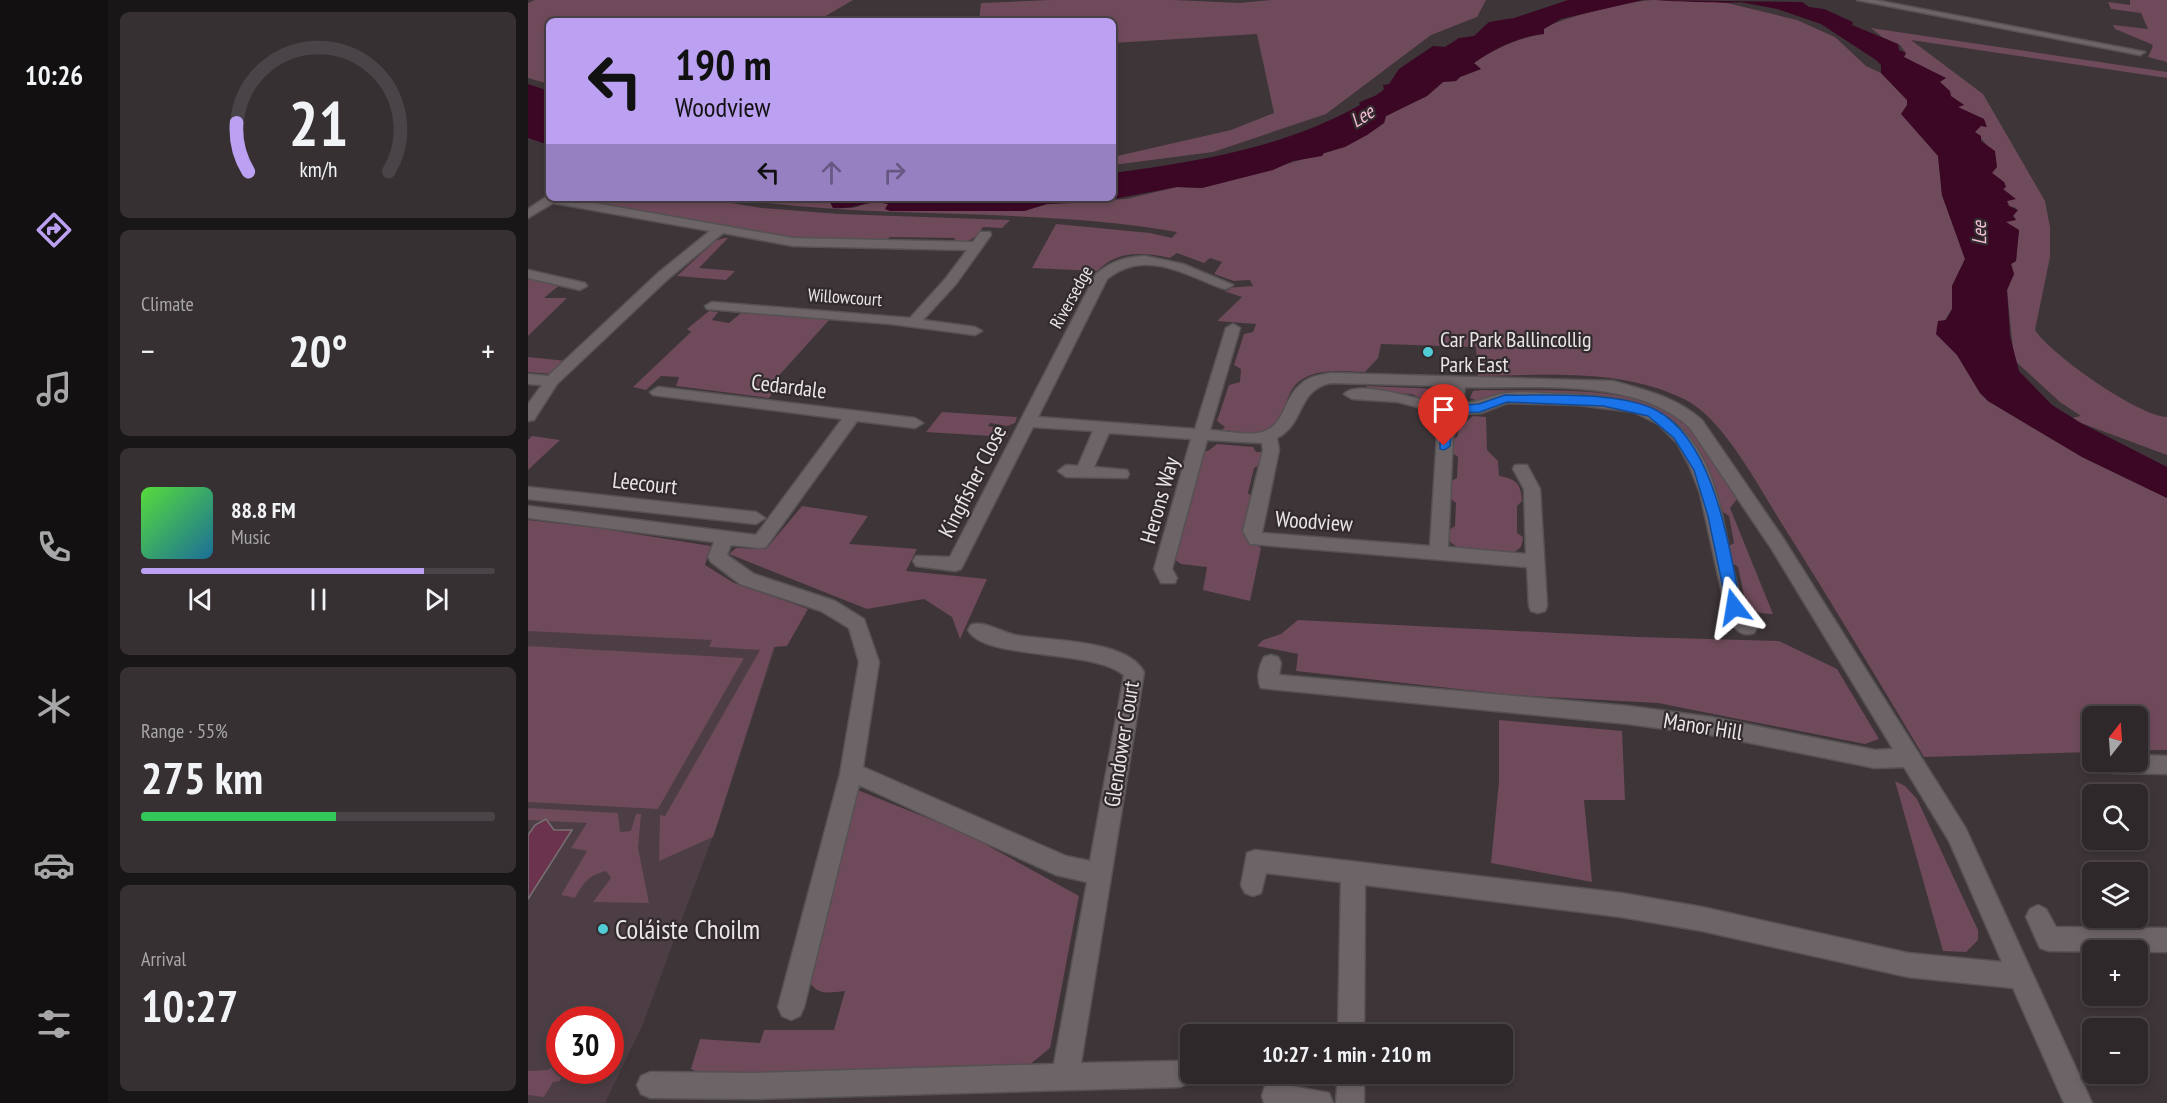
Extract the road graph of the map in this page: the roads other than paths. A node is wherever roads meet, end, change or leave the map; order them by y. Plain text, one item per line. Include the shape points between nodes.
1 (1861, 0) edge
2 (2140, 52) dead end
3 (549, 201) edge
4 (563, 201) edge
5 (528, 214) edge
6 (719, 230) junction
7 (985, 234) dead end
8 (976, 246) junction
9 (1211, 262) dead end
10 (528, 274) edge
11 (1198, 274) junction
12 (1226, 285) dead end
13 (580, 286) dead end
14 (712, 306) dead end
15 (913, 323) junction
16 (1233, 328) dead end
17 (975, 331) dead end
18 (528, 379) edge
19 (552, 381) junction
20 (1458, 381) junction
21 (658, 392) dead end
22 (1352, 394) dead end
23 (1454, 409) junction
24 (528, 416) edge
25 (852, 417) junction
26 (1028, 422) junction
27 (915, 423) dead end
28 (1102, 427) junction
29 (1202, 434) junction
30 (1269, 437) junction
31 (1521, 469) dead end
32 (1066, 471) dead end
33 (1084, 472) junction
34 (1121, 474) dead end
35 (528, 493) edge
36 (628, 504) junction
37 (528, 512) edge
38 (756, 518) dead end
39 (612, 521) junction
40 (724, 538) junction
41 (1439, 552) junction
42 (922, 561) dead end
43 (1536, 561) junction
44 (1168, 578) dead end
45 (1538, 606) dead end
46 (1747, 628) dead end
47 (978, 630) dead end
48 (1271, 663) dead end
49 (1909, 757) junction
50 (2148, 765) edge
51 (2167, 765) edge
52 (850, 774) junction
53 (1099, 873) junction
54 (1353, 873) junction
55 (1253, 885) dead end
56 (2038, 917) dead end
57 (2167, 940) edge
58 (2022, 976) junction
59 (791, 1007) dead end
60 (1351, 1024) edge
61 (1180, 1074) dead end
62 (1065, 1077) junction
63 (1351, 1084) edge
64 (650, 1085) dead end
65 (1275, 1096) dead end
66 (1318, 1103) edge
67 (1350, 1103) edge
68 (2078, 1103) edge

1 - 2 street
3 - 5 street
4 - 6 street
6 - 8 street via 793,242
6 - 19 street via 663,276
7 - 8 street
8 - 15 street
9 - 11 street
10 - 13 street
11 - 12 street, Riversedge
11 - 26 street, Riversedge via 1141,258 1107,270
14 - 15 street, Willowcourt
15 - 17 street, Willowcourt
16 - 29 street
18 - 19 street
19 - 24 street
20 - 23 street
20 - 30 street via 1318,379 1298,394 1287,425
20 - 49 street via 1613,386 1651,396 1684,413 1705,436 1777,543
21 - 25 street, Cedardale
22 - 23 street via 1398,397
23 - 41 street via 1444,436
23 - 46 street via 1480,408 1505,398 1548,399 1631,406 1662,419 1678,435 1700,470 1715,516 1734,607
25 - 27 street, Cedardale
25 - 40 street via 760,542
26 - 28 street
26 - 42 street, Kingfisher Close via 955,564
28 - 29 street
28 - 33 street
29 - 30 street
29 - 44 street, Herons Way via 1166,552 1163,569
30 - 41 street, Woodview via 1271,450 1252,531 1256,539
31 - 43 street via 1532,489
32 - 33 street
33 - 34 street
35 - 36 street, Leecourt
36 - 38 street, Leecourt
36 - 39 street
37 - 39 street
39 - 40 street
40 - 52 street via 717,557 747,579 828,606 857,624 869,662
41 - 43 street, Woodview
43 - 45 street
47 - 53 street, Glendower Court via 1003,641 1119,658 1134,672
48 - 49 street, Manor Hill via 1268,682 1628,715 1711,726 1875,759
49 - 58 street via 1957,834
50 - 51 street
52 - 53 street via 868,777 1064,867
52 - 59 street
53 - 62 street, Glendower Court
54 - 55 street via 1255,861
54 - 58 street via 1621,905 1908,965
54 - 60 street
56 - 57 street via 2049,939
58 - 68 street
61 - 62 street
62 - 64 street
63 - 67 street
65 - 66 street

